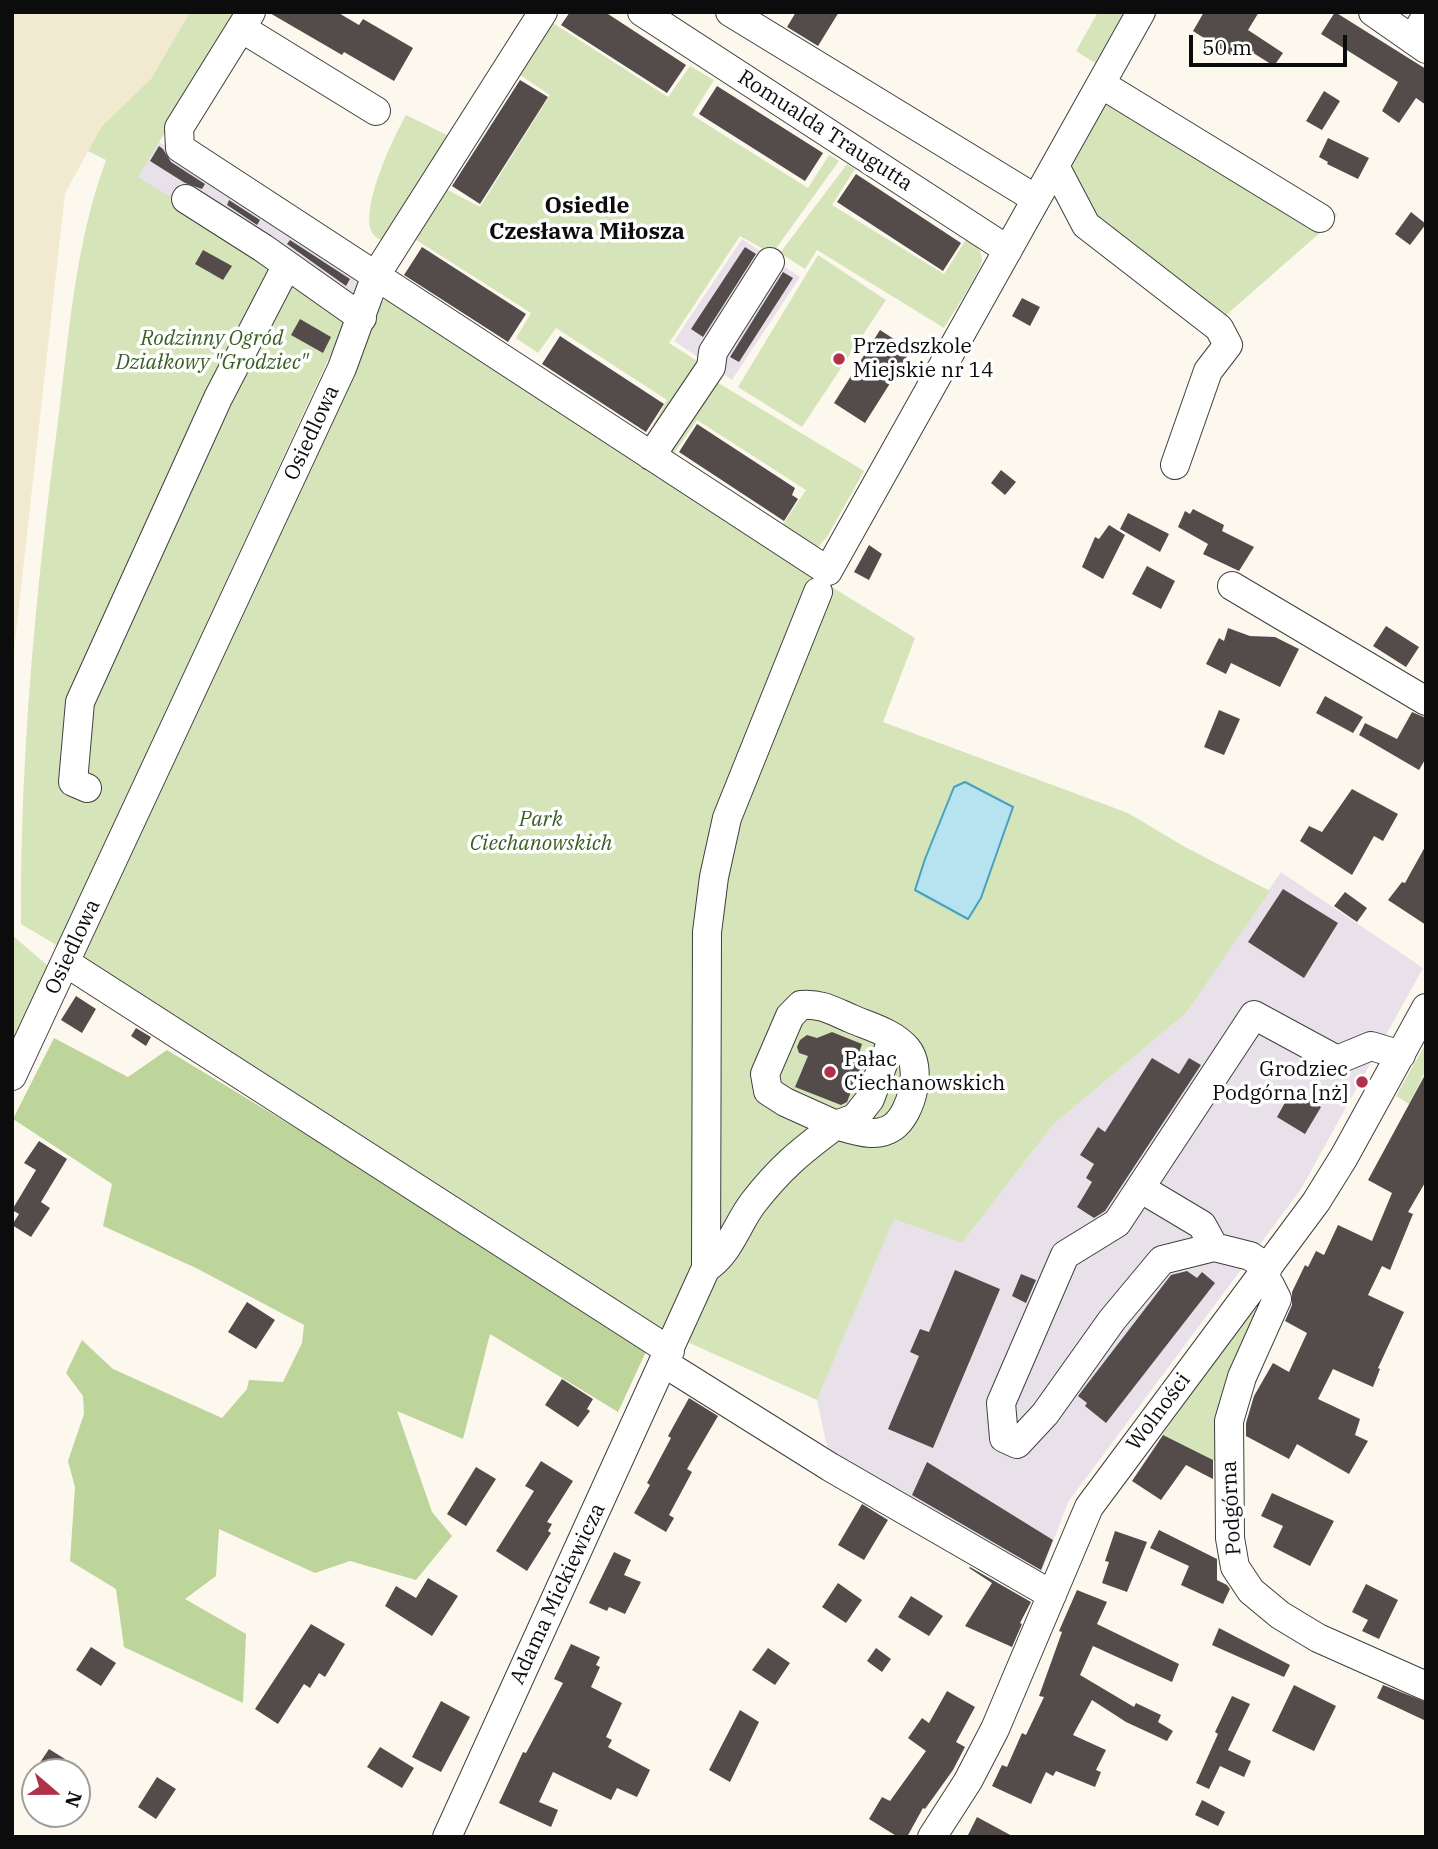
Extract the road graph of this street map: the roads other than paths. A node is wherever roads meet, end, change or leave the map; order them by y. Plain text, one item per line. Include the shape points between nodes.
1 (543, 12) edge
2 (642, 12) edge
3 (730, 12) edge
4 (1141, 12) edge
5 (1373, 12) edge
6 (246, 20) edge
7 (1422, 35) edge
8 (1101, 84) junction
9 (376, 111) dead end
10 (1055, 166) junction
11 (186, 199) dead end
12 (1036, 199) junction
13 (284, 215) junction
14 (1320, 218) dead end
15 (263, 248) junction
16 (1008, 250) junction
17 (770, 262) dead end
18 (287, 265) junction
19 (376, 275) junction
20 (362, 318) junction
21 (651, 456) junction
22 (1175, 465) dead end
23 (823, 582) junction
24 (1232, 586) dead end
25 (1426, 701) edge
26 (87, 788) dead end
27 (65, 962) junction
28 (1426, 1008) edge
29 (893, 1037) junction
30 (1401, 1055) junction
31 (12, 1076) edge
32 (836, 1125) junction
33 (1140, 1188) junction
34 (1214, 1247) junction
35 (706, 1268) junction
36 (1265, 1273) junction
37 (667, 1357) junction
38 (1052, 1595) junction
39 (1426, 1686) edge
40 (447, 1837) edge
41 (932, 1837) edge

1 - 19 street
2 - 16 street, Romualda Traugutta
3 - 12 street
4 - 8 street
5 - 7 street
6 - 9 street
6 - 13 street via 179,128 180,148
8 - 10 street
8 - 14 street
10 - 12 street
10 - 22 street via 1086,225 1219,328 1228,345 1208,371
11 - 15 street
12 - 16 street
13 - 15 street
13 - 19 street
15 - 18 street
16 - 23 street
17 - 21 street via 713,352 711,367
18 - 20 street
18 - 26 street via 218,398 80,702 73,782
19 - 20 street, Osiedlowa
19 - 21 street
20 - 27 street, Osiedlowa
21 - 23 street
23 - 35 street via 727,817 713,877 706,932
24 - 25 street
27 - 31 street, Osiedlowa
27 - 37 street
28 - 30 street, Wolności
29 - 32 street via 870,1099 855,1118
29 - 32 street via 909,1051 916,1074 908,1108 893,1128 870,1134
29 - 32 street via 816,1004 801,1005 790,1016 765,1074 768,1091
30 - 33 street via 1371,1046 1337,1060 1254,1014
30 - 36 street, Wolności via 1330,1181
32 - 35 street via 775,1175 750,1206 718,1261
33 - 34 street via 1202,1225
33 - 34 street via 1117,1223 1065,1255 1001,1403 1004,1438 1017,1444 1045,1414 1112,1320 1162,1260
34 - 36 street via 1250,1256
35 - 37 street, Adama Mickiewicza
36 - 38 street, Wolności via 1088,1507
36 - 39 street, Podgórna via 1277,1299 1242,1377 1229,1421 1230,1538 1235,1567 1251,1591 1280,1615 1318,1638
37 - 38 street via 830,1467
37 - 40 street, Adama Mickiewicza
38 - 41 street, Wolności via 995,1729

